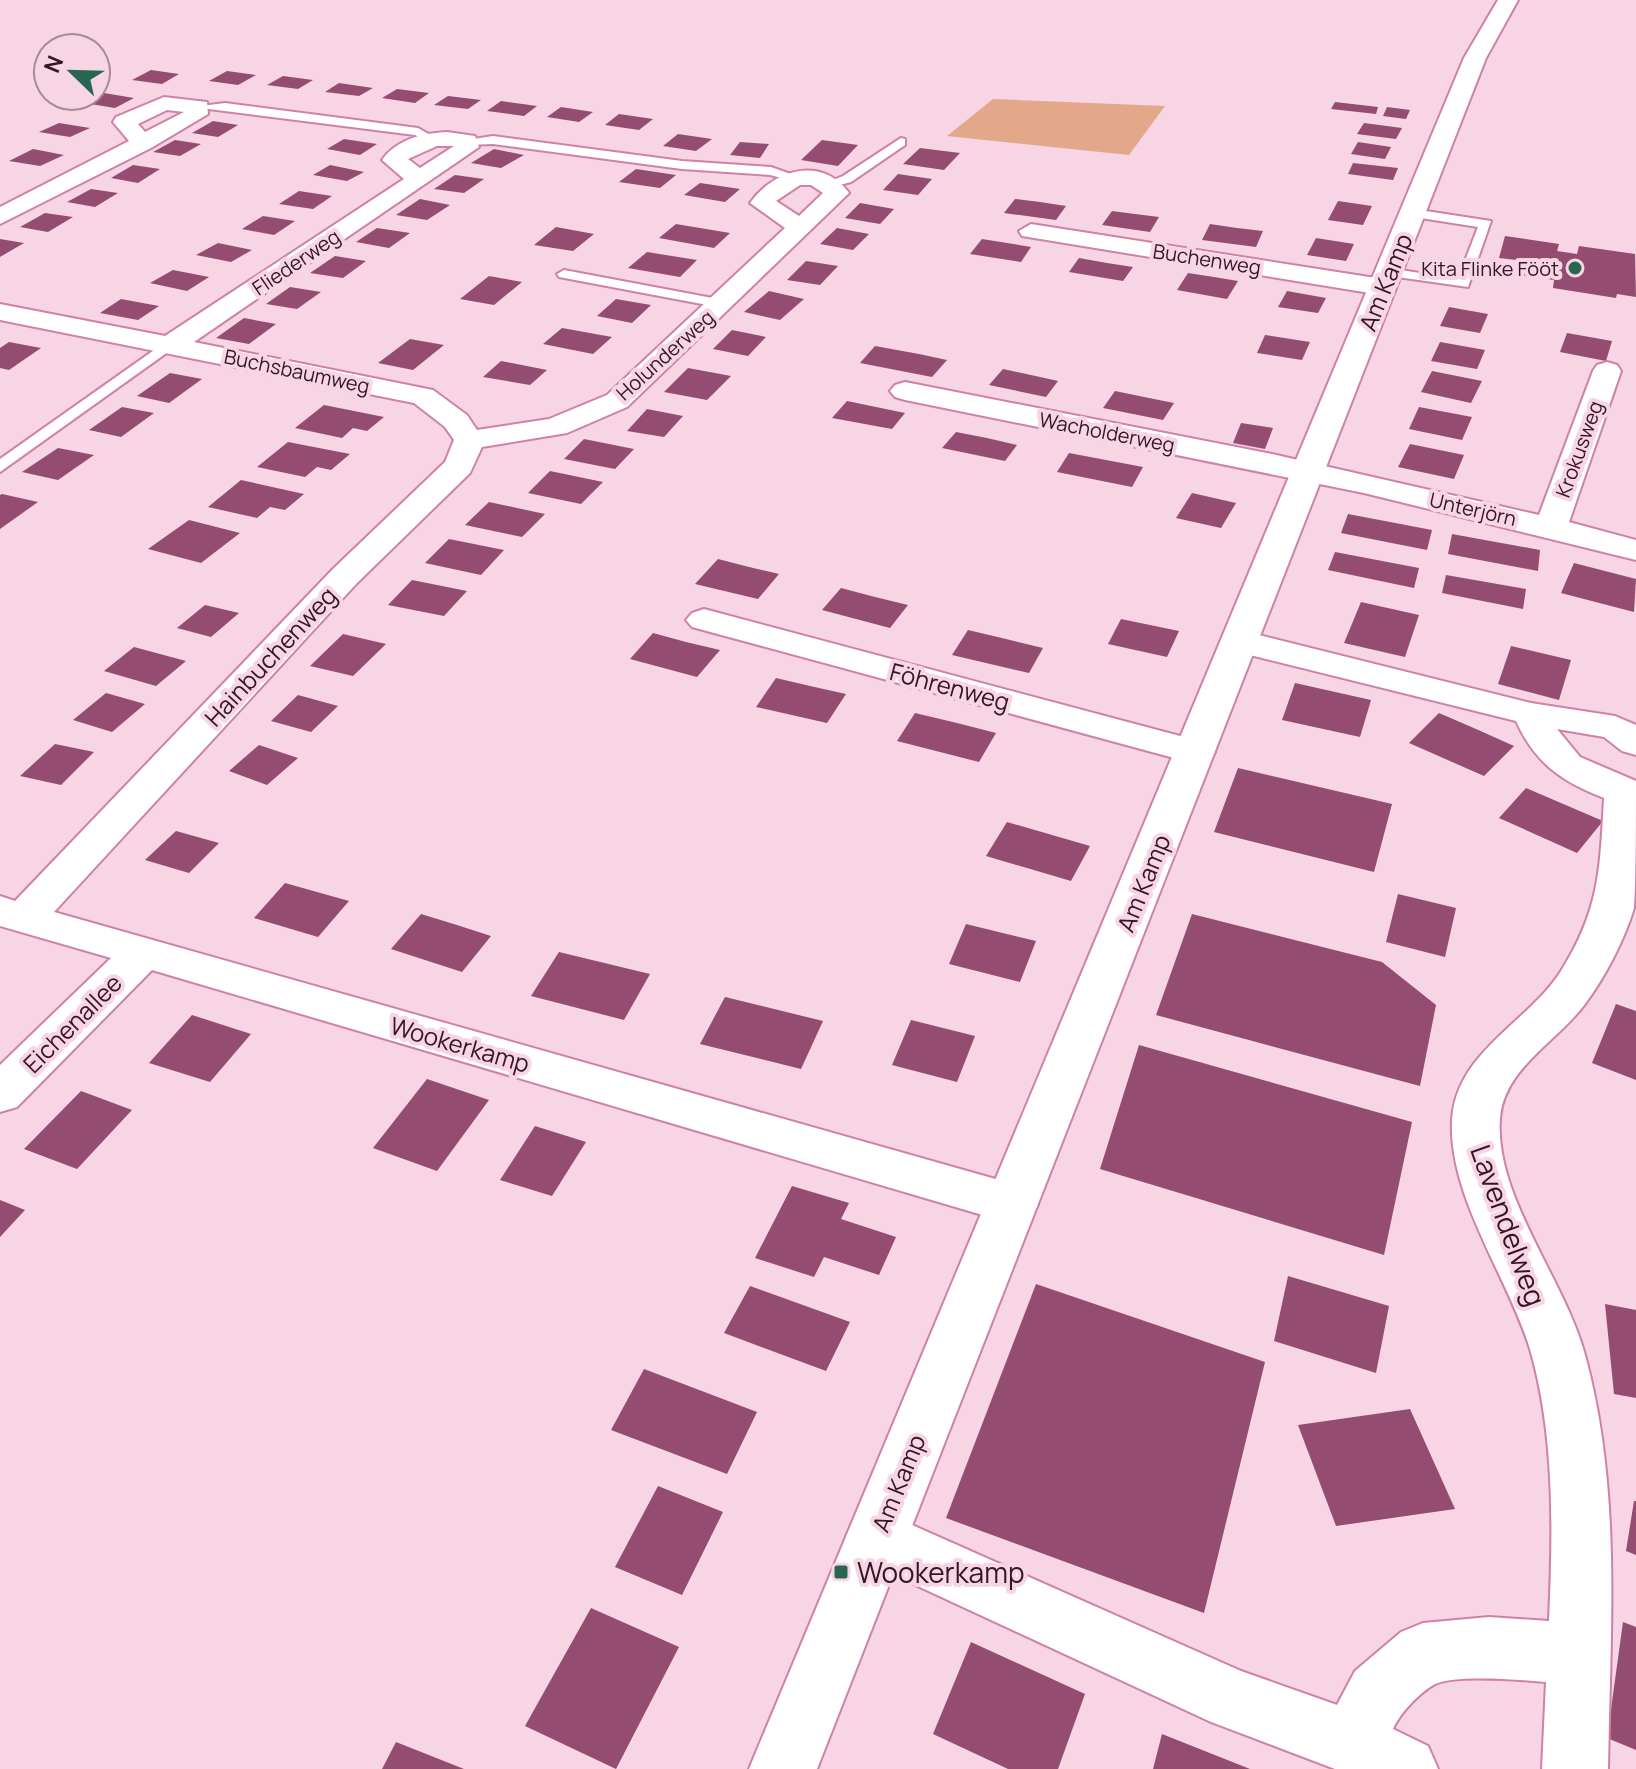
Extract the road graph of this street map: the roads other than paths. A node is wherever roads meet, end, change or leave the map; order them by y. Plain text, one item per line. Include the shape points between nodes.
1 (1508, 0) edge
2 (199, 107) joint
3 (431, 139) junction
4 (467, 141) junction
5 (901, 142) dead end
6 (793, 177) junction
7 (420, 179) junction
8 (829, 184) junction
9 (1413, 213) junction
10 (0, 217) edge
11 (800, 227) junction
12 (1031, 231) dead end
13 (564, 274) dead end
14 (1385, 280) junction
15 (723, 304) junction
16 (5, 317) edge
17 (172, 344) junction
18 (1607, 371) dead end
19 (905, 391) dead end
20 (469, 440) junction
21 (0, 467) edge
22 (1309, 472) junction
23 (1551, 526) junction
24 (1636, 550) edge
25 (704, 620) dead end
26 (1239, 641) junction
27 (1531, 714) junction
28 (1629, 750) edge
29 (1196, 752) junction
30 (12, 915) edge
31 (144, 952) junction
32 (0, 1094) edge
33 (1013, 1204) junction
34 (876, 1537) junction
35 (1577, 1653) junction
36 (1378, 1756) edge
37 (783, 1769) edge
38 (1575, 1769) edge

1 - 9 street, Am Kamp via 1475,58
2 - 3 lane via 418,132
2 - 10 street via 197,114
3 - 4 street
3 - 7 street via 406,148 394,160
4 - 6 lane
4 - 7 street, Fliederweg via 468,147
5 - 8 lane via 847,179
6 - 8 street
6 - 11 street via 772,189 762,203
7 - 17 street, Fliederweg
8 - 11 street, Holunderweg via 837,193
9 - 14 street, Am Kamp
9 - 14 lane via 1486,224 1463,284
11 - 15 street, Holunderweg
12 - 14 street, Buchenweg
13 - 15 lane, Holunderweg
14 - 22 street, Am Kamp
15 - 20 street, Holunderweg via 617,401 556,427
16 - 17 street, Buchsbaumweg
17 - 20 street, Buchsbaumweg via 423,396 456,421
17 - 21 lane
18 - 23 street, Krokusweg
19 - 22 street, Wacholderweg
20 - 30 street, Hainbuchenweg via 459,466
22 - 23 street, Unterjörn
22 - 26 street, Am Kamp
23 - 24 street, Unterjörn
25 - 29 street, Föhrenweg
26 - 27 street
26 - 29 street, Am Kamp
27 - 28 street
27 - 28 street via 1544,744 1572,773
28 - 35 street, Lavendelweg via 1617,899 1570,992 1496,1067 1476,1117 1476,1139 1487,1176 1558,1352 1579,1481
29 - 33 street, Am Kamp
30 - 31 street, Wookerkamp
31 - 32 street, Eichenallee
31 - 33 street, Wookerkamp
33 - 34 street, Am Kamp
34 - 36 street via 1233,1700
34 - 37 street, Am Kamp
35 - 36 street via 1489,1648 1423,1654 1377,1693
35 - 38 street, Lavendelweg

